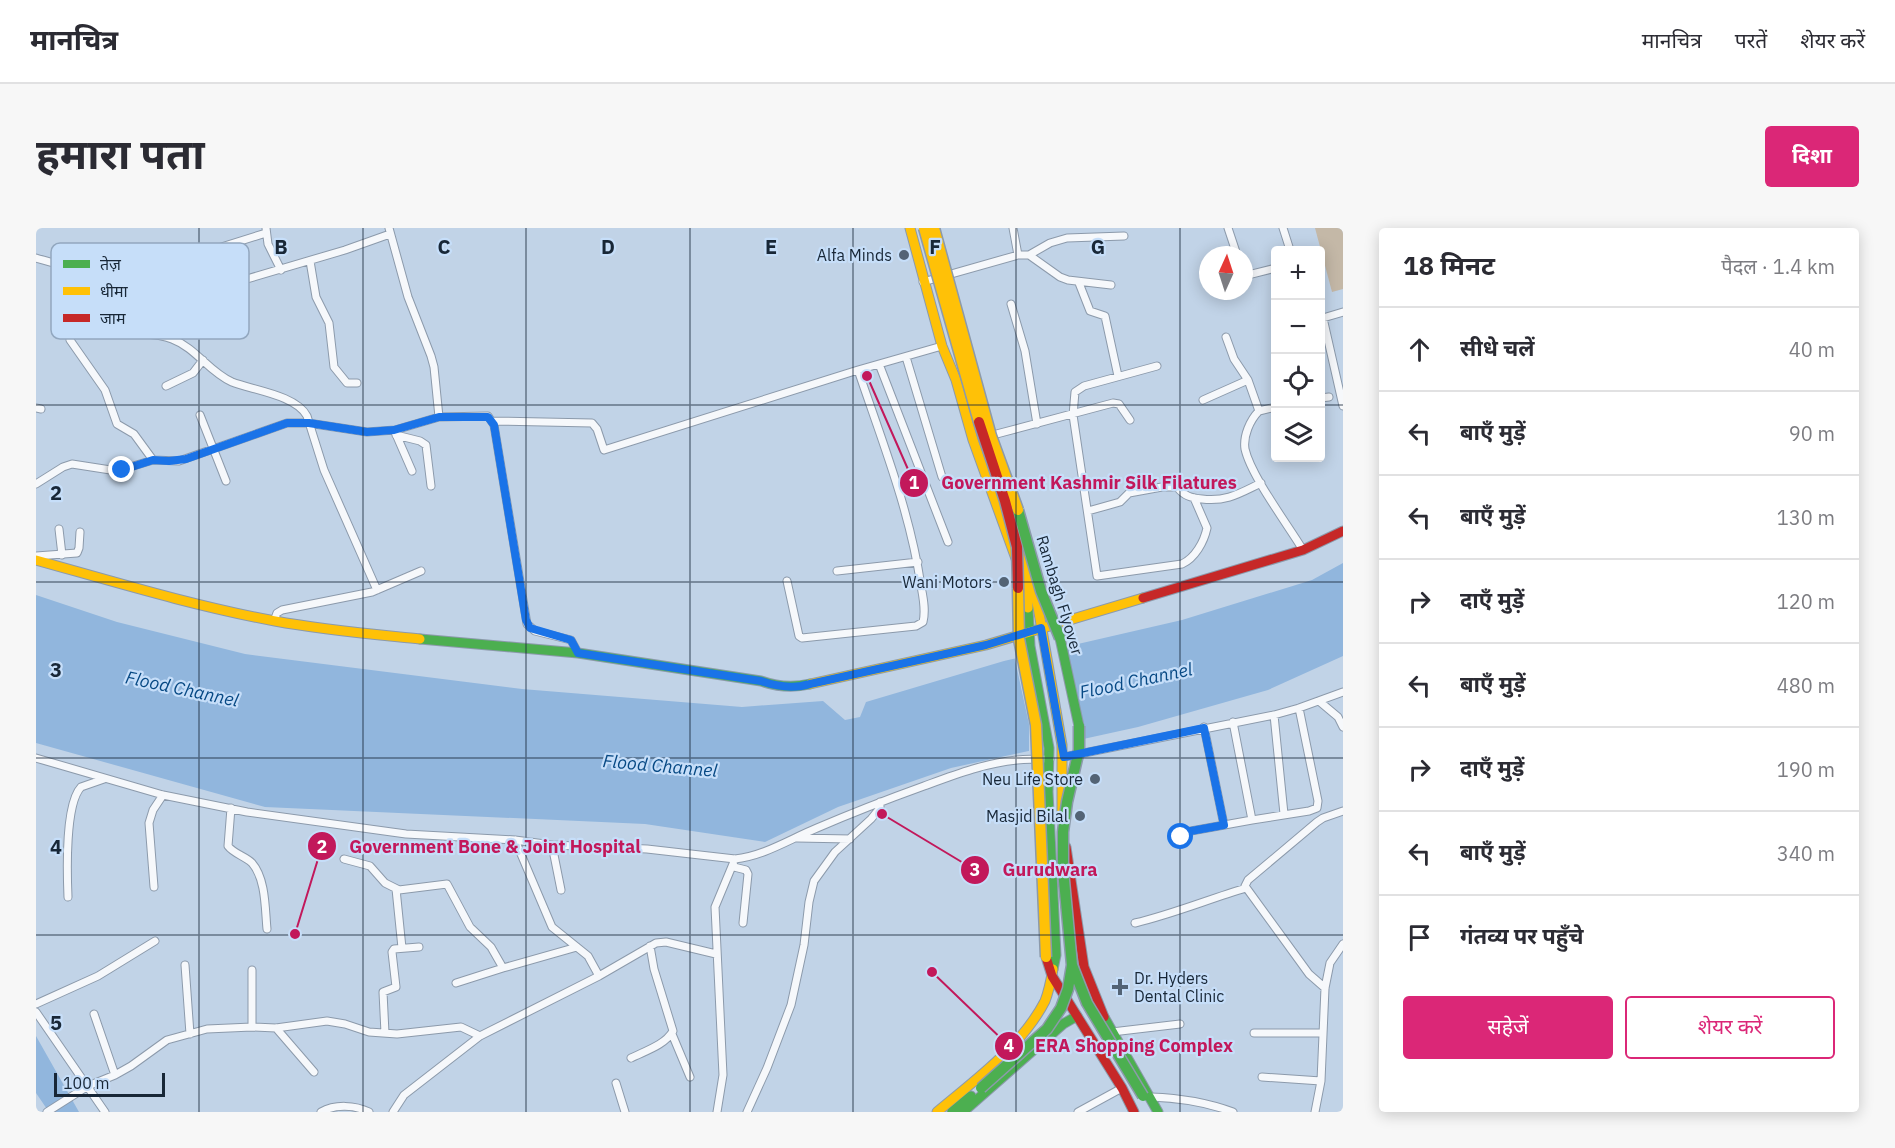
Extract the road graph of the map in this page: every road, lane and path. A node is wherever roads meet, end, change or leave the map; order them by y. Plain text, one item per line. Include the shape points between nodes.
1 (910, 228) edge
2 (924, 228) edge
3 (929, 228) edge
4 (934, 228) edge
5 (1014, 228) edge
6 (1228, 228) edge
7 (1283, 228) edge
8 (266, 231) edge
9 (389, 231) edge
10 (1124, 236) dead end
11 (229, 243) edge
12 (1234, 246) edge
13 (1289, 246) edge
14 (1018, 255) junction
15 (1029, 255) junction
16 (36, 258) edge
17 (310, 261) junction
18 (51, 263) edge
19 (1271, 269) edge
20 (281, 270) junction
21 (1253, 274) edge
22 (941, 277) junction
23 (249, 279) edge
24 (923, 282) junction
25 (1078, 283) junction
26 (1111, 285) dead end
27 (1011, 304) dead end
28 (1343, 312) edge
29 (1226, 337) dead end
30 (172, 339) edge
31 (70, 340) dead end
32 (942, 346) junction
33 (906, 357) junction
34 (203, 360) junction
35 (879, 364) junction
36 (1157, 366) dead end
37 (858, 370) junction
38 (1118, 376) junction
39 (1248, 380) junction
40 (357, 383) dead end
41 (166, 386) dead end
42 (1325, 397) edge
43 (1329, 397) dead end
44 (1203, 400) dead end
45 (1343, 406) edge
46 (1271, 409) edge
47 (1259, 411) junction
48 (200, 415) dead end
49 (1073, 415) junction
50 (439, 417) junction
51 (1130, 420) dead end
52 (492, 421) junction
53 (309, 423) junction
54 (1037, 424) junction
55 (395, 433) junction
56 (988, 436) junction
57 (973, 440) junction
58 (213, 449) junction
59 (153, 460) junction
60 (412, 471) dead end
61 (942, 477) dead end
62 (226, 481) dead end
63 (1261, 483) junction
64 (36, 484) edge
65 (431, 486) dead end
66 (1194, 498) junction
67 (1088, 511) junction
68 (1343, 524) edge
69 (59, 530) dead end
70 (80, 532) dead end
71 (1339, 533) edge
72 (948, 542) dead end
73 (1303, 550) junction
74 (62, 555) junction
75 (36, 558) edge
76 (918, 562) junction
77 (421, 571) dead end
78 (837, 571) dead end
79 (787, 581) dead end
80 (376, 590) junction
81 (274, 621) junction
82 (1041, 628) junction
83 (1029, 633) junction
84 (578, 653) junction
85 (1343, 692) edge
86 (1319, 701) junction
87 (1299, 708) junction
88 (1274, 715) junction
89 (1233, 722) junction
90 (1343, 727) edge
91 (1204, 728) junction
92 (1049, 754) junction
93 (1064, 757) junction
94 (36, 758) edge
95 (107, 779) junction
96 (163, 795) junction
97 (880, 802) junction
98 (231, 808) junction
99 (1343, 811) edge
100 (1284, 814) junction
101 (1251, 820) junction
102 (1224, 825) junction
103 (794, 838) junction
104 (850, 839) junction
105 (515, 840) junction
106 (1179, 840) dead end
107 (552, 845) junction
108 (345, 859) dead end
109 (735, 863) junction
110 (154, 887) dead end
111 (1246, 888) junction
112 (396, 889) junction
113 (561, 890) dead end
114 (68, 897) dead end
115 (743, 923) dead end
116 (1134, 923) dead end
117 (267, 929) dead end
118 (155, 941) dead end
119 (1343, 944) edge
120 (650, 946) junction
121 (419, 947) dead end
122 (577, 947) junction
123 (402, 948) junction
124 (716, 954) junction
125 (186, 965) dead end
126 (1072, 965) junction
127 (503, 968) junction
128 (252, 970) dead end
129 (599, 976) junction
130 (1052, 976) junction
131 (456, 983) dead end
132 (1325, 988) junction
133 (36, 1004) edge
134 (36, 1012) edge
135 (94, 1014) dead end
136 (1078, 1018) junction
137 (1180, 1024) dead end
138 (252, 1027) junction
139 (276, 1028) junction
140 (1112, 1032) junction
141 (385, 1033) junction
142 (1254, 1033) dead end
143 (1323, 1033) junction
144 (190, 1034) junction
145 (672, 1034) junction
146 (480, 1036) junction
147 (1119, 1045) junction
148 (1103, 1057) junction
149 (631, 1058) dead end
150 (314, 1072) dead end
151 (115, 1075) junction
152 (690, 1077) dead end
153 (1262, 1077) dead end
154 (1322, 1081) junction
155 (616, 1083) dead end
156 (88, 1086) junction
157 (1122, 1088) junction
158 (1147, 1097) junction
159 (1080, 1111) edge
160 (47, 1112) edge
161 (105, 1112) edge
162 (321, 1112) edge
163 (369, 1112) edge
164 (393, 1112) edge
165 (625, 1112) edge
166 (717, 1112) edge
167 (747, 1112) edge
168 (937, 1112) edge
169 (952, 1112) edge
170 (963, 1112) edge
171 (969, 1112) edge
172 (1134, 1112) edge
173 (1151, 1112) edge
174 (1158, 1112) edge
175 (1233, 1112) edge
176 (1315, 1112) edge

1 - 24 main road
2 - 130 main road, Rambagh Flyover, bridge via 1017,547 1019,639 1036,726 1046,957
3 - 22 main road
4 - 126 main road, Rambagh Flyover, bridge via 991,436 1060,638 1078,726 1079,750 1063,832
5 - 14 street
6 - 12 street
7 - 13 street
8 - 11 street
8 - 20 street
9 - 17 street
9 - 50 street via 434,367
10 - 15 street via 1067,238
14 - 15 street
14 - 22 street
15 - 25 street via 1060,277
16 - 18 street
17 - 20 street
17 - 40 street via 316,297 328,323 336,371 347,383
19 - 21 street
20 - 23 street
22 - 24 street
22 - 56 main road
24 - 32 main road
25 - 26 street
25 - 38 street via 1090,311 1105,316
27 - 54 street
28 - 45 street via 1323,318
29 - 39 street
30 - 34 street
31 - 59 street via 105,390 117,424 134,434
32 - 33 street
32 - 57 main road
33 - 35 street
33 - 61 street
34 - 41 street via 194,373
34 - 53 street via 231,382 300,406
35 - 37 street
35 - 72 street
36 - 38 street
37 - 52 street via 604,450 592,423
37 - 76 street via 900,493
38 - 49 street via 1078,388
39 - 44 street
39 - 47 street
42 - 43 street
46 - 47 street
47 - 63 street via 1250,421 1245,447
48 - 58 street
49 - 51 street via 1116,403
49 - 54 street
49 - 67 street
50 - 52 street via 482,415
50 - 55 street
52 - 84 street via 527,624 535,631 571,640
53 - 55 street
53 - 58 street via 287,423
53 - 80 street via 324,470
54 - 56 street
55 - 60 street
55 - 65 street via 426,446
56 - 57 street
56 - 82 main road via 1008,496
57 - 83 main road via 1027,594
58 - 59 street via 179,461
58 - 62 street
59 - 64 street via 117,471 72,464
63 - 66 street via 1224,499
63 - 73 street
66 - 67 street via 1185,496 1177,487 1162,487 1129,493 1120,502
66 - 67 street via 1207,528 1189,561 1097,576
68 - 71 street
69 - 74 street
70 - 74 street via 78,552
71 - 73 main road
73 - 82 main road
74 - 75 street
75 - 81 main road via 155,593
76 - 78 street
76 - 79 street via 925,616 916,626 802,638
77 - 80 street
80 - 81 street via 282,610
81 - 84 main road via 336,631
82 - 83 main road
82 - 93 main road
83 - 84 main road via 789,687
83 - 92 main road
85 - 86 street
86 - 87 street
86 - 90 street via 1338,717
87 - 88 street
87 - 100 street via 1318,804 1309,811
88 - 89 street
88 - 100 street
89 - 91 street
89 - 101 street
91 - 93 street
91 - 102 street
92 - 97 street via 981,767
92 - 130 main road via 1056,955
93 - 140 main road via 1061,815 1082,954 1088,981
94 - 95 street
95 - 96 street
95 - 114 street via 81,787 74,798 67,854
96 - 98 street
96 - 110 street via 149,823
97 - 103 street
97 - 104 street via 872,819
98 - 105 street via 406,834
98 - 117 street via 228,846 250,861 257,871
99 - 111 street via 1317,822 1248,880
100 - 101 street
101 - 102 street
102 - 106 street via 1186,833
103 - 104 street
103 - 109 street
104 - 167 street via 814,881 791,1005
105 - 107 street
105 - 122 street via 552,927
107 - 109 street via 648,849
107 - 113 street
108 - 112 street via 370,866
109 - 115 street via 748,874
109 - 124 street via 716,902
111 - 116 street
111 - 132 street via 1309,974
112 - 123 street
112 - 127 street via 447,884 470,927 491,947
118 - 133 street via 98,976
119 - 132 street via 1330,963
120 - 124 street via 666,942
120 - 129 street
120 - 145 street
121 - 123 street
122 - 127 street
122 - 129 street via 588,956
123 - 141 street via 392,951 396,987 383,992
124 - 166 street via 723,1075
125 - 144 street
126 - 158 main road, bridge via 1092,1012
126 - 169 main road, Rambagh Flyover, bridge via 1065,999 1047,1029
127 - 131 street
128 - 138 street
129 - 146 street
130 - 136 main road, Rambagh Flyover
130 - 168 main road via 1045,999 1028,1027
132 - 143 street
134 - 156 street
135 - 151 street
136 - 148 main road, Rambagh Flyover
136 - 170 main road via 1063,1024
136 - 171 main road
137 - 140 street
138 - 139 street
138 - 144 street via 207,1029
139 - 141 street via 327,1021
139 - 150 street
140 - 147 main road
141 - 146 street via 461,1028
142 - 143 street
143 - 154 street
144 - 151 street via 167,1040
145 - 149 street
145 - 152 street
146 - 164 street via 404,1095
147 - 148 main road
147 - 158 main road
148 - 157 main road, Rambagh Flyover
151 - 156 street
153 - 154 street
154 - 176 street
155 - 165 street
156 - 160 street
156 - 161 street
157 - 159 street
157 - 172 main road, Rambagh Flyover
158 - 173 main road
158 - 174 main road
158 - 175 street via 1180,1098
162 - 163 street via 339,1106

